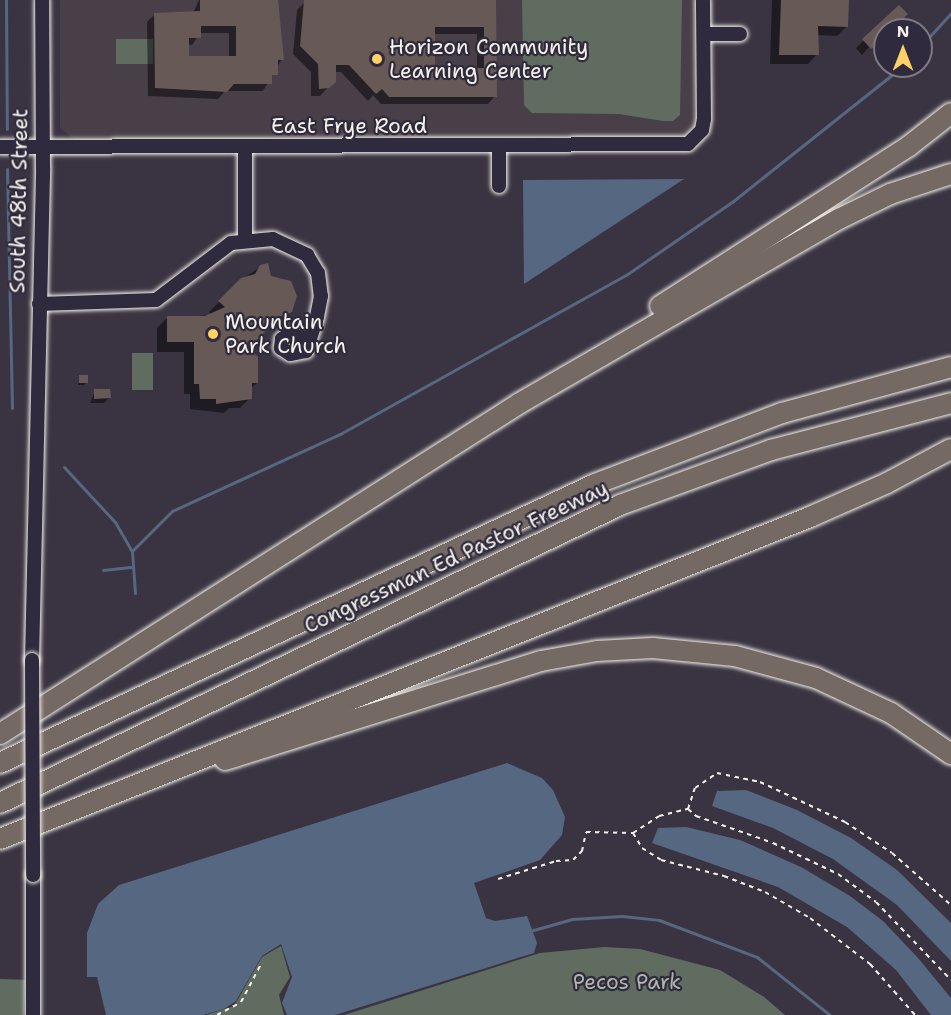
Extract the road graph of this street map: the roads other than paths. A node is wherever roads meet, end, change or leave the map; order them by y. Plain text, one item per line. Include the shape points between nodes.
1 (42, 0) edge
2 (703, 0) edge
3 (704, 34) junction
4 (740, 34) dead end
5 (951, 113) edge
6 (0, 147) edge
7 (499, 147) junction
8 (43, 148) junction
9 (245, 148) junction
10 (951, 174) edge
11 (499, 186) dead end
12 (245, 239) junction
13 (39, 304) junction
14 (310, 339) dead end
15 (951, 367) edge
16 (520, 403) junction
17 (951, 403) edge
18 (951, 449) edge
19 (0, 734) edge
20 (951, 754) edge
21 (0, 763) edge
22 (0, 803) edge
23 (92, 803) junction
24 (0, 839) edge
25 (33, 1015) edge

1 - 8 street, South 48th Street
2 - 3 street
3 - 4 street
3 - 7 street, East Frye Road via 704,119 696,138 688,144
5 - 16 highway via 909,146 573,362
6 - 8 street, East Frye Road
7 - 9 street, East Frye Road
7 - 11 street
8 - 9 street, East Frye Road
8 - 13 street, South 48th Street
9 - 12 street
10 - 16 highway via 909,186 848,214
12 - 13 street via 220,249 172,292 156,300
12 - 14 street via 273,239 307,255 318,273 321,296
13 - 25 street, South 48th Street, bridge via 32,660
15 - 21 highway, Congressman Ed Pastor Freeway via 782,413 595,484
16 - 19 highway
17 - 22 highway, Congressman Ed Pastor Freeway via 771,450 620,505
18 - 23 highway via 819,513
20 - 23 highway via 873,703 796,671 714,653 616,650 560,657 503,671
23 - 24 highway

